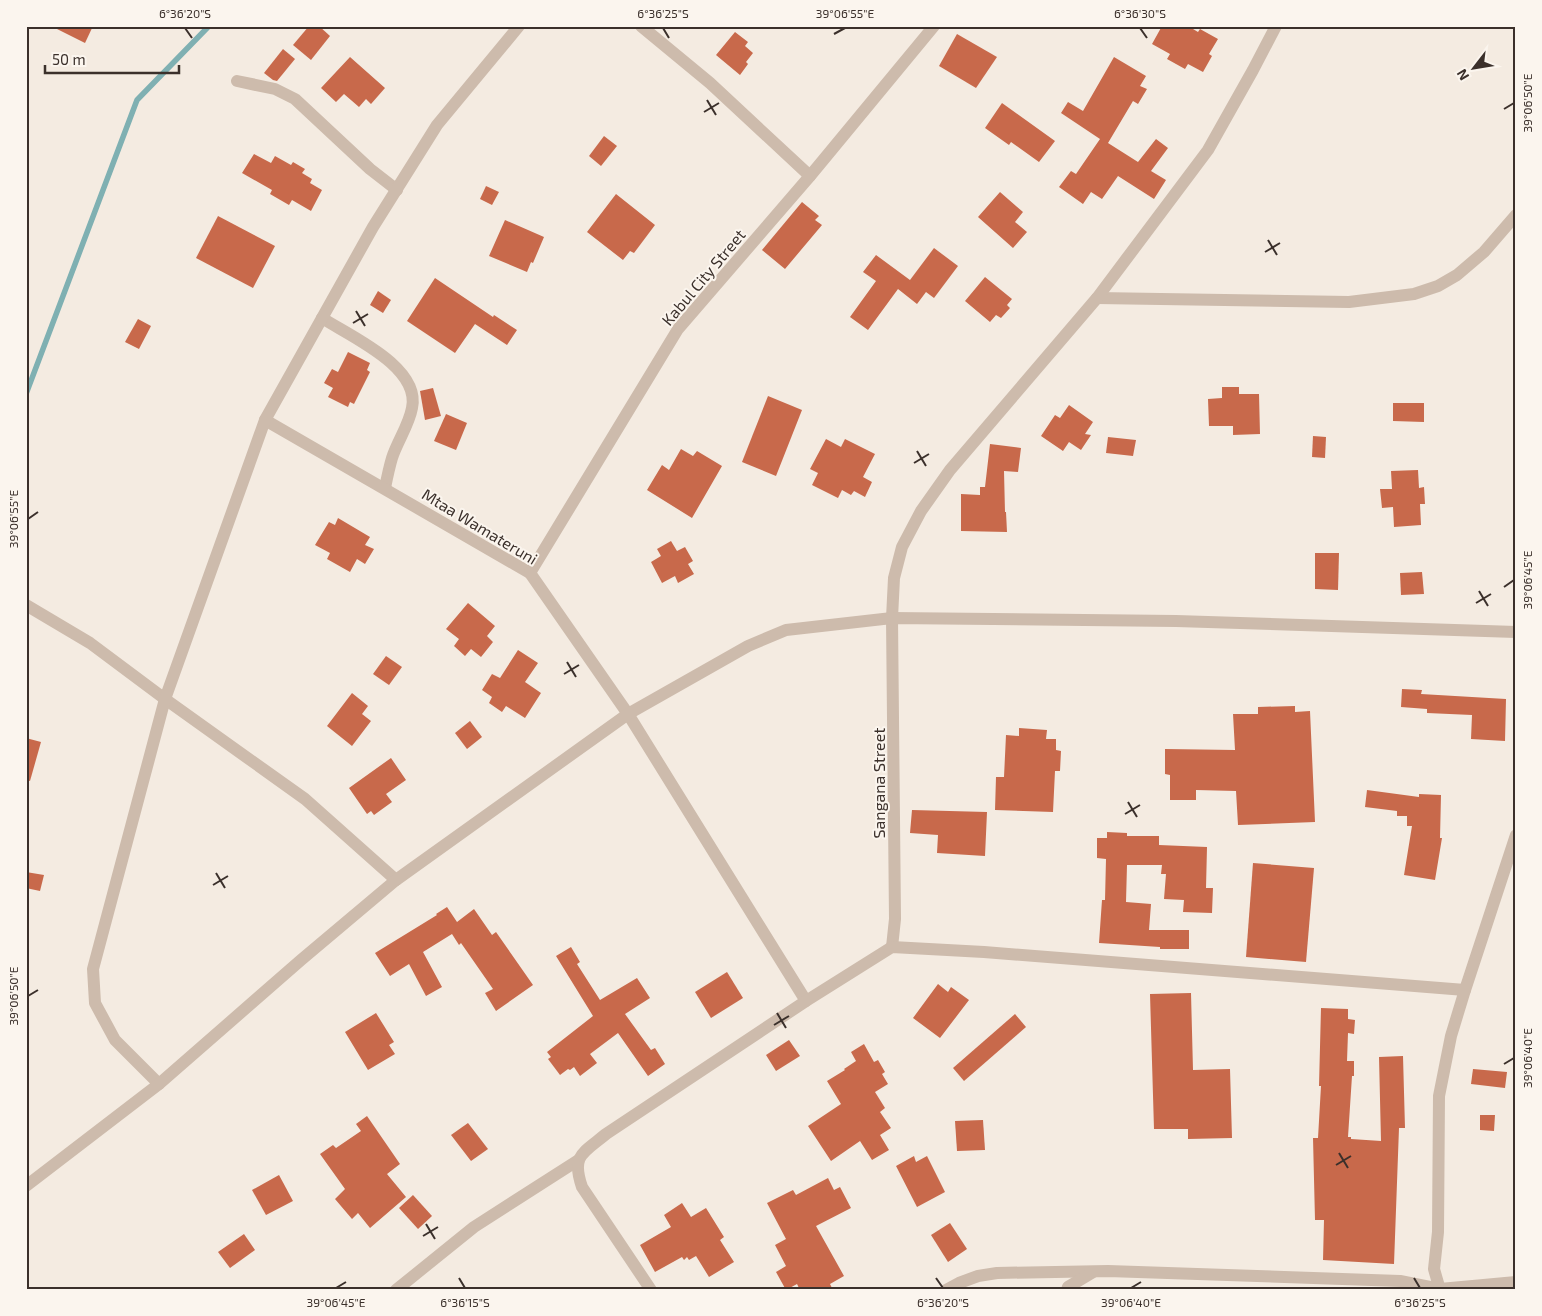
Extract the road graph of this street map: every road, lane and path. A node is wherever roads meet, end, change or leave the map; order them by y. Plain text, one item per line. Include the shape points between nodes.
1 (519, 26) edge
2 (641, 26) edge
3 (934, 26) edge
4 (1276, 26) edge
5 (237, 81) dead end
6 (810, 176) junction
7 (396, 190) junction
8 (1516, 215) edge
9 (1097, 298) junction
10 (322, 318) junction
11 (265, 420) junction
12 (385, 488) junction
13 (530, 573) junction
14 (26, 605) edge
15 (892, 618) junction
16 (1516, 632) edge
17 (166, 699) junction
18 (628, 714) junction
19 (1516, 836) edge
20 (396, 880) junction
21 (892, 947) junction
22 (1465, 990) junction
23 (806, 1001) junction
24 (160, 1084) junction
25 (577, 1161) junction
26 (26, 1186) edge
27 (1094, 1272) junction
28 (1516, 1282) edge
29 (1440, 1289) edge
30 (396, 1290) edge
31 (651, 1290) edge
32 (946, 1290) edge
33 (1067, 1290) edge

1 - 7 street via 437,125
2 - 6 street via 710,83
3 - 6 street, Kabul City Street
4 - 9 street, Sangana Street via 1208,150
5 - 7 street via 275,89 295,99
6 - 13 street, Kabul City Street via 678,329
7 - 10 street
8 - 9 street via 1484,252 1457,274 1438,286 1414,294 1348,302
9 - 15 street, Sangana Street via 950,470 921,511 902,547 894,578
10 - 11 street
10 - 12 street via 388,359 406,377 412,394 412,408 392,458
11 - 12 street, Mtaa Wamateruni
11 - 17 street
12 - 13 street, Mtaa Wamateruni
13 - 18 street, Mtaa Wamateruni
14 - 17 street via 90,643
15 - 16 street via 1176,620
15 - 18 street via 786,630 748,646
15 - 21 street, Sangana Street via 895,919
17 - 20 street via 305,799
17 - 24 street via 93,969 95,1003 115,1040
18 - 20 street
18 - 23 street, Mtaa Wamateruni
19 - 22 street
20 - 24 street
21 - 22 street
21 - 23 street
22 - 29 street via 1451,1036 1439,1096 1438,1232 1434,1269
23 - 25 street via 606,1134
24 - 26 street
25 - 30 street via 474,1227
25 - 31 street via 582,1187
27 - 29 street via 1400,1281
27 - 32 street via 997,1273 978,1276
27 - 33 street
28 - 29 street

